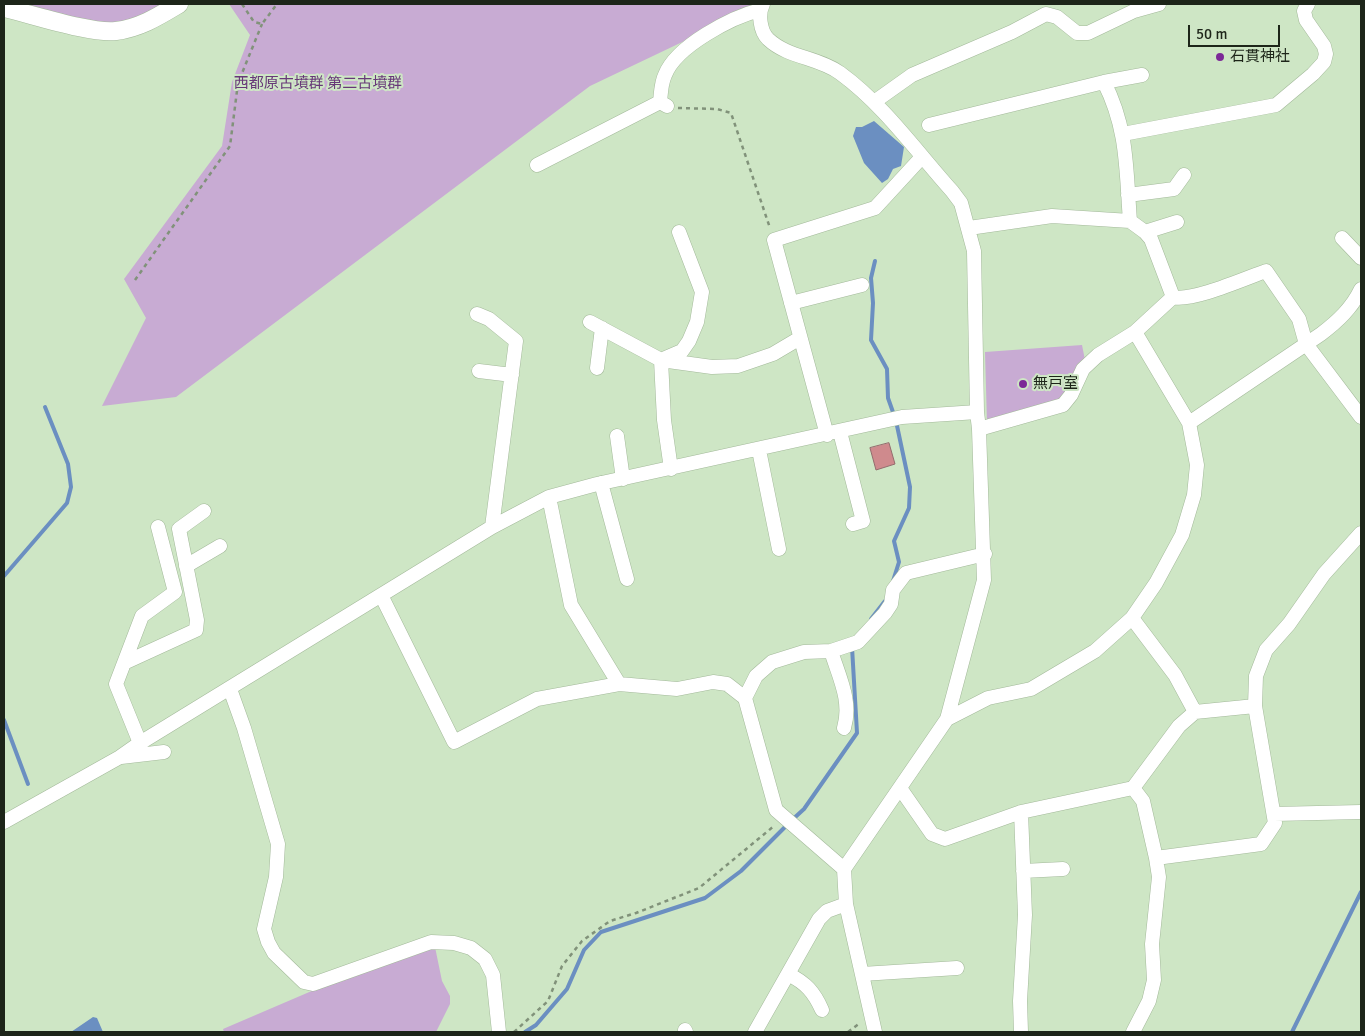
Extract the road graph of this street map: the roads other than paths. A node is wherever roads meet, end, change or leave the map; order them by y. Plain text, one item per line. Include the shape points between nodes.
1 (179, 4) edge
2 (1159, 4) edge
3 (1308, 4) edge
4 (762, 7) edge
5 (4, 8) edge
6 (1142, 75) dead end
7 (1104, 82) junction
8 (874, 102) junction
9 (930, 125) dead end
10 (1123, 134) junction
11 (921, 158) junction
12 (537, 165) dead end
13 (1184, 175) dead end
14 (1128, 194) junction
15 (1130, 221) junction
16 (1177, 222) dead end
17 (969, 228) junction
18 (679, 232) dead end
19 (1146, 232) junction
20 (1342, 238) dead end
21 (1361, 258) edge
22 (862, 285) dead end
23 (1361, 289) edge
24 (1173, 297) junction
25 (791, 303) junction
26 (477, 314) dead end
27 (1135, 332) junction
28 (800, 338) junction
29 (1306, 344) junction
30 (661, 360) junction
31 (597, 368) dead end
32 (479, 372) dead end
33 (512, 375) junction
34 (977, 412) junction
35 (1361, 417) edge
36 (1189, 423) junction
37 (979, 429) junction
38 (834, 433) junction
39 (617, 436) dead end
40 (759, 450) junction
41 (671, 469) junction
42 (623, 479) junction
43 (602, 483) junction
44 (549, 497) junction
45 (204, 511) dead end
46 (853, 524) dead end
47 (158, 527) dead end
48 (492, 527) junction
49 (1361, 533) edge
50 (220, 546) dead end
51 (779, 549) dead end
52 (985, 554) junction
53 (186, 566) junction
54 (626, 579) dead end
55 (381, 596) junction
56 (1132, 618) junction
57 (838, 650) junction
58 (124, 663) junction
59 (619, 684) junction
60 (230, 689) junction
61 (745, 698) junction
62 (1255, 706) junction
63 (1195, 712) junction
64 (946, 719) junction
65 (844, 728) dead end
66 (140, 743) junction
67 (164, 752) dead end
68 (120, 757) junction
69 (900, 788) junction
70 (1133, 788) junction
71 (1021, 812) junction
72 (1361, 812) edge
73 (1274, 814) junction
74 (4, 822) edge
75 (1156, 858) junction
76 (844, 869) junction
77 (1063, 869) dead end
78 (1023, 871) junction
79 (846, 904) junction
80 (957, 968) dead end
81 (788, 974) junction
82 (862, 974) junction
83 (822, 1010) dead end
84 (499, 1032) edge
85 (755, 1032) edge
86 (875, 1032) edge
87 (1021, 1032) edge
88 (1133, 1032) edge

1 - 5 main road via 150,21 115,31 88,28
2 - 8 street via 1134,11 1088,33 1077,33 1057,17 1046,14 995,40 912,74
3 - 10 street via 1304,10 1306,20 1324,46 1324,62 1276,106
4 - 8 street via 760,20 767,38 786,51 816,60 839,72
4 - 12 street via 728,22 674,58 664,75 663,104
6 - 7 street
7 - 9 street
7 - 10 street via 1116,106
8 - 11 street
10 - 14 street
11 - 17 street via 961,203
11 - 25 street via 875,208 774,240
13 - 14 street via 1174,189
14 - 15 street
15 - 17 street via 1052,216
15 - 19 street
16 - 19 street
17 - 34 street via 974,251
18 - 30 street via 702,292 697,322 689,341 682,351
19 - 24 street
20 - 21 street
22 - 25 street
23 - 29 street via 1355,302 1339,320
24 - 27 street
24 - 29 street via 1180,299 1266,271 1299,319
25 - 28 street
26 - 33 street via 489,318 516,341
27 - 36 street
27 - 37 street via 1083,369 1063,405
28 - 30 street via 773,354 738,366 712,367
28 - 38 street
29 - 35 street
29 - 36 street
30 - 31 street via 596,325
30 - 41 street
32 - 33 street
33 - 48 street
34 - 37 street
34 - 38 street via 896,418
36 - 56 street via 1197,465 1194,495 1182,535
37 - 52 street
38 - 40 street
38 - 46 street via 863,521
39 - 42 street
40 - 41 street
40 - 51 street
41 - 42 street
42 - 43 street
43 - 44 street
43 - 54 street
44 - 48 street
44 - 59 street via 571,605
45 - 53 street via 178,529
47 - 58 street via 175,592 142,616
48 - 55 street
49 - 62 street via 1324,574 1289,624 1266,650 1256,676
50 - 53 street
52 - 57 street via 906,573 894,590 888,608 858,642
52 - 64 street via 984,580
53 - 58 street via 196,630
55 - 59 street via 454,742 537,700
55 - 60 street
56 - 63 street via 1175,675
56 - 64 street via 1095,651 1031,689 988,698
57 - 61 street via 804,652 772,662 756,676
57 - 65 street via 848,703
58 - 66 street via 116,684
59 - 61 street via 677,689 713,682 727,684
60 - 66 street
60 - 84 street via 278,844 276,877 264,929 274,953 304,982 313,984 431,942 471,948 485,960 494,975
61 - 76 street via 776,810
62 - 63 street
62 - 73 street
63 - 70 street via 1179,726
64 - 69 street
66 - 68 street
67 - 68 street
68 - 74 street
69 - 71 street via 932,834 945,839
69 - 76 street
70 - 71 street
70 - 75 street via 1143,801
71 - 78 street
72 - 73 street
73 - 75 street via 1275,823 1261,844
75 - 88 street via 1159,876 1152,944 1154,980 1149,1001
76 - 79 street
77 - 78 street
78 - 87 street via 1025,915
79 - 81 street via 827,911 819,919
79 - 82 street
80 - 82 street
81 - 83 street via 814,993
81 - 85 street
82 - 86 street

